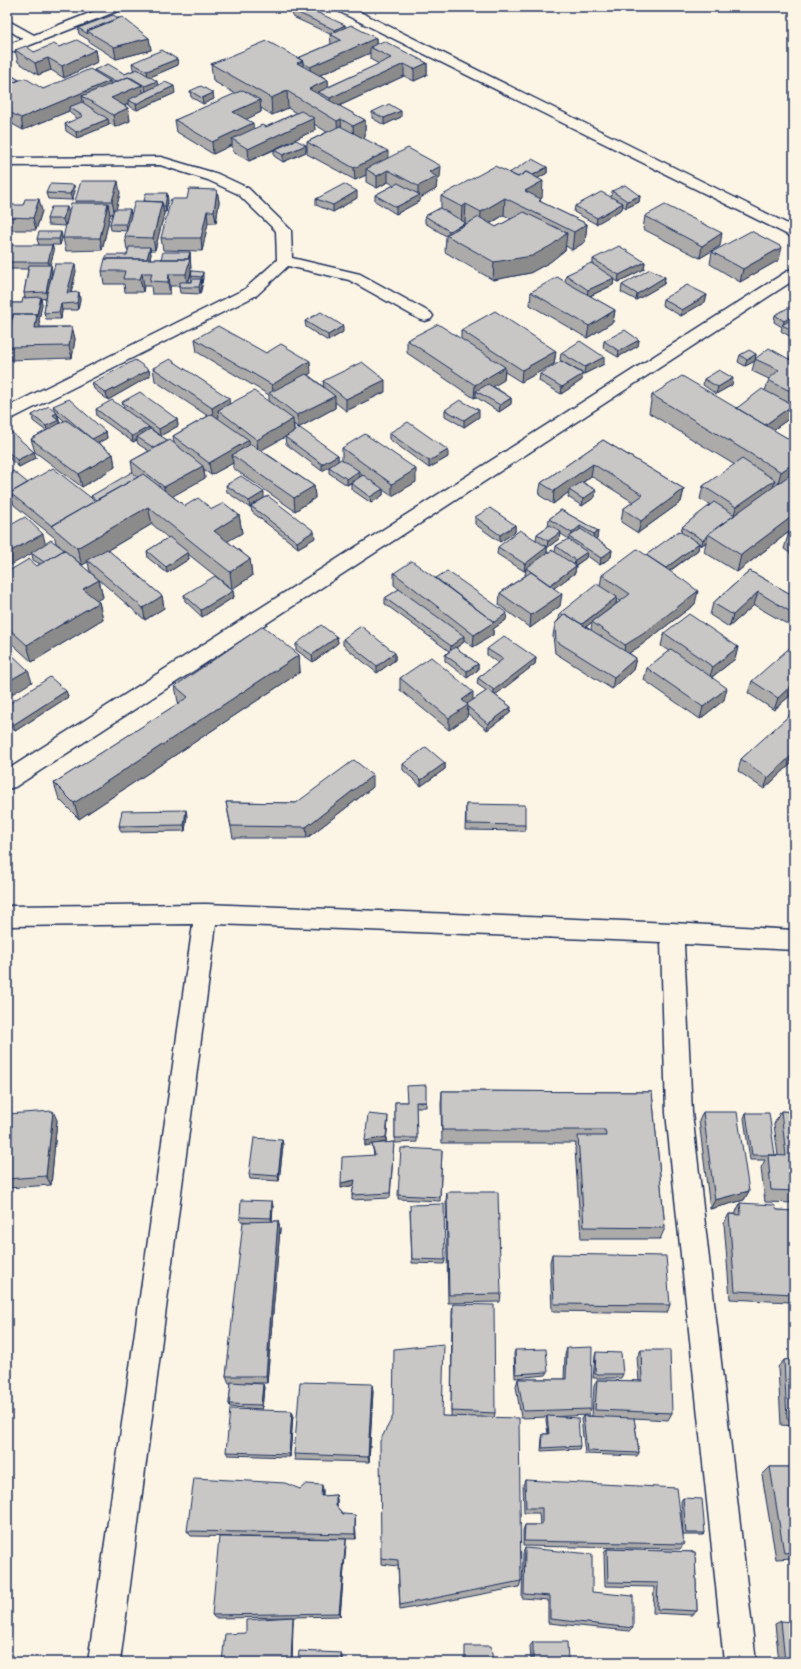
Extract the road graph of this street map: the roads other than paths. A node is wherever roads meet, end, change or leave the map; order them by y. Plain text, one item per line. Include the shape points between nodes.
1 (116, 7) edge
2 (340, 7) edge
3 (7, 24) edge
4 (34, 40) junction
5 (7, 50) edge
6 (7, 162) edge
7 (794, 232) edge
8 (285, 261) junction
9 (794, 273) edge
10 (425, 316) dead end
11 (7, 414) edge
12 (7, 781) edge
13 (206, 914) junction
14 (7, 916) edge
15 (672, 933) junction
16 (794, 940) edge
17 (104, 1662) edge
18 (740, 1662) edge

1 - 4 street
2 - 7 street
3 - 4 street
4 - 5 street
6 - 8 street via 161,161 213,177 243,191 282,230
8 - 10 street via 354,277
8 - 11 street via 251,292
9 - 12 street
13 - 14 street
13 - 15 street
13 - 17 street
15 - 16 street
15 - 18 street via 679,1113

